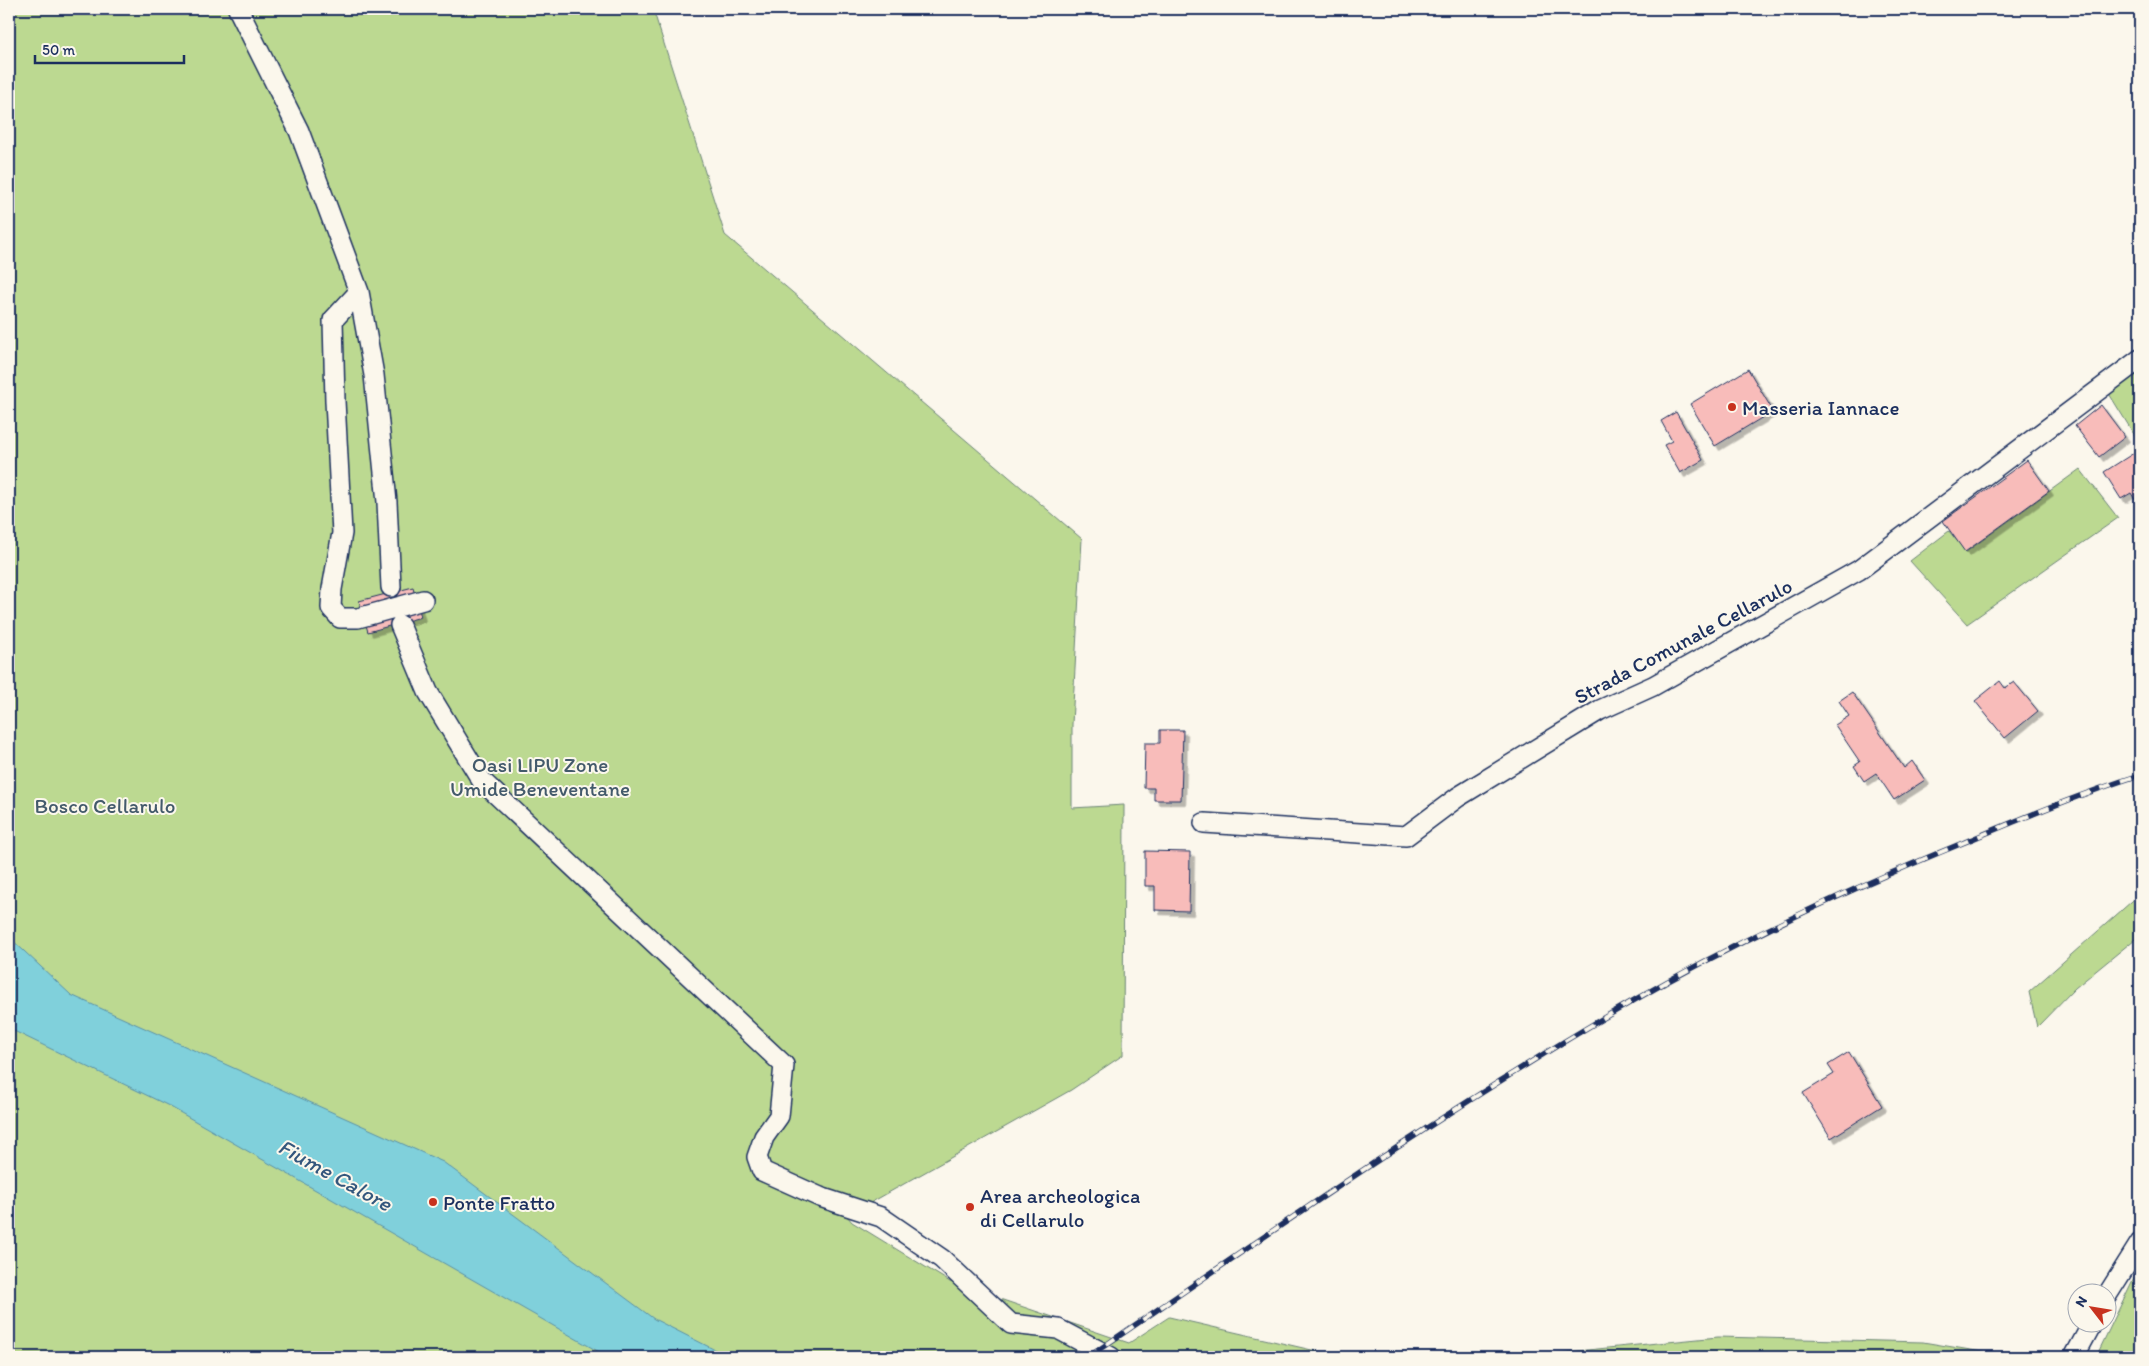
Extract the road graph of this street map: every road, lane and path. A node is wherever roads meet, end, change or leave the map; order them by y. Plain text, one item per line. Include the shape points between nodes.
1 (238, 9) edge
2 (359, 292) junction
3 (2140, 359) edge
4 (391, 588) dead end
5 (423, 600) dead end
6 (400, 625) dead end
7 (1204, 823) dead end
8 (2140, 1243) edge
9 (2114, 1284) edge
10 (2087, 1334) edge
11 (1111, 1357) edge
12 (2074, 1357) edge

1 - 2 street via 299,131
2 - 4 street via 374,375 387,502
2 - 5 street via 334,320 342,533 331,608 340,618 358,618
3 - 7 street, Strada Comunale Cellarulo via 1859,570 1653,686 1600,710 1458,797 1406,836
6 - 11 street via 428,692 482,781 784,1065 779,1116 764,1137 757,1157 762,1171 820,1197 881,1217 942,1259 1011,1324 1058,1329
8 - 9 street
10 - 12 street

